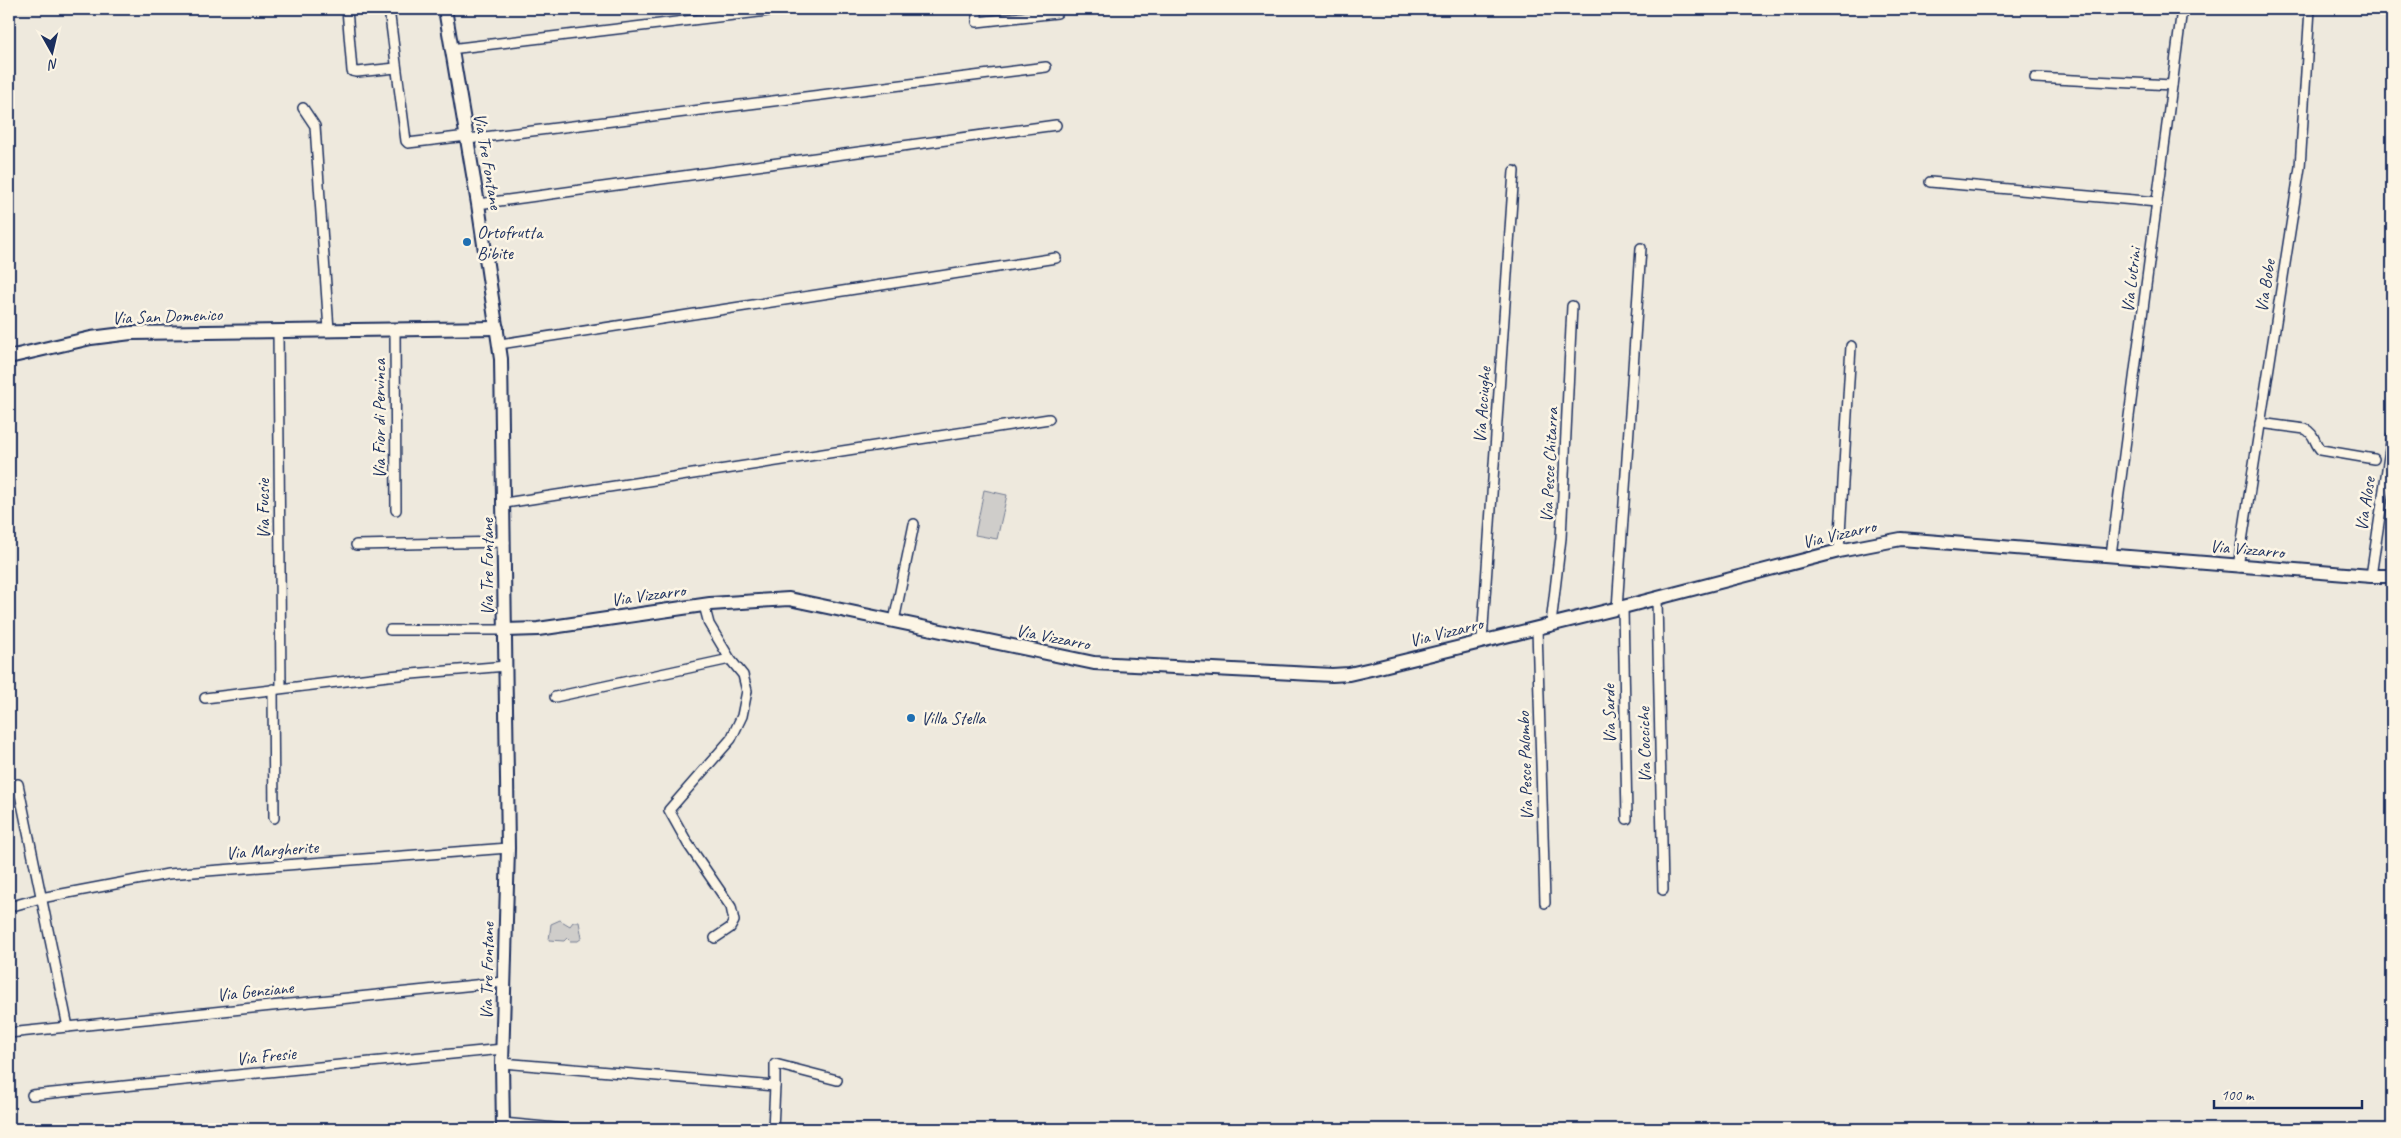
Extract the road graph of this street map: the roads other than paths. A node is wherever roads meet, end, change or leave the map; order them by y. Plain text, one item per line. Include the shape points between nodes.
1 (346, 9) edge
2 (389, 9) edge
3 (445, 9) edge
4 (784, 9) edge
5 (977, 9) edge
6 (2182, 9) edge
7 (2310, 9) edge
8 (1057, 13) dead end
9 (450, 49) junction
10 (1046, 67) dead end
11 (396, 68) junction
12 (2034, 78) dead end
13 (2172, 85) junction
14 (303, 108) dead end
15 (1056, 125) dead end
16 (467, 137) junction
17 (1514, 171) dead end
18 (1930, 182) dead end
19 (2157, 202) junction
20 (478, 204) junction
21 (1641, 248) dead end
22 (1056, 258) dead end
23 (1572, 306) dead end
24 (395, 328) junction
25 (497, 328) junction
26 (329, 330) junction
27 (278, 331) junction
28 (500, 344) junction
29 (1851, 346) dead end
30 (9, 357) edge
31 (1049, 419) dead end
32 (2260, 423) junction
33 (2392, 436) edge
34 (2374, 459) dead end
35 (505, 503) junction
36 (396, 510) dead end
37 (914, 524) dead end
38 (505, 542) junction
39 (356, 545) dead end
40 (1839, 551) junction
41 (2111, 555) junction
42 (2238, 567) junction
43 (2371, 576) junction
44 (2392, 576) edge
45 (1656, 599) junction
46 (704, 605) junction
47 (1620, 608) junction
48 (894, 622) junction
49 (1551, 624) junction
50 (1537, 628) junction
51 (390, 630) dead end
52 (505, 630) junction
53 (1482, 641) junction
54 (730, 659) junction
55 (506, 666) junction
56 (277, 688) junction
57 (555, 697) dead end
58 (205, 698) dead end
59 (18, 784) dead end
60 (274, 818) dead end
61 (1627, 819) dead end
62 (508, 848) junction
63 (1663, 890) dead end
64 (41, 898) junction
65 (1545, 903) dead end
66 (9, 907) edge
67 (715, 938) dead end
68 (504, 982) junction
69 (68, 1027) junction
70 (9, 1033) edge
71 (503, 1049) junction
72 (502, 1063) junction
73 (836, 1080) dead end
74 (775, 1086) junction
75 (32, 1095) dead end
76 (503, 1126) edge
77 (566, 1129) edge
78 (773, 1129) edge

1 - 11 street via 350,69 357,72
2 - 11 street
3 - 9 street, Via Tre Fontane
4 - 9 street
5 - 8 street via 977,22
6 - 13 street, Via Lutrini
7 - 32 street, Via Bobe via 2300,167
9 - 16 street, Via Tre Fontane
10 - 16 street
11 - 16 street via 408,143
12 - 13 street
13 - 19 street, Via Lutrini
14 - 26 street via 315,126
15 - 20 street
16 - 20 street, Via Tre Fontane
17 - 53 street, Via Acciughe
18 - 19 street
19 - 41 street, Via Lutrini
20 - 25 street, Via Tre Fontane
21 - 47 street, Via Sarde
22 - 28 street
23 - 49 street, Via Pesce Chitarra via 1561,538
24 - 25 street, Via San Domenico
24 - 26 street, Via San Domenico
24 - 36 street, Via Fior di Pervinca
25 - 28 street, Via Tre Fontane
26 - 27 street, Via San Domenico
27 - 30 street, Via San Domenico via 131,333 91,338
27 - 56 street, Via Fucsie
28 - 35 street, Via Tre Fontane
29 - 40 street
31 - 35 street
32 - 34 street via 2305,429 2312,432 2321,450
32 - 42 street, Via Bobe
33 - 43 street, Via Alose
35 - 38 street, Via Tre Fontane
37 - 48 street
38 - 39 street
38 - 52 street, Via Tre Fontane
40 - 41 street, Via Vizzarro via 1901,539
40 - 45 street, Via Vizzarro
41 - 42 street, Via Vizzarro
42 - 43 street, Via Vizzarro
43 - 44 street, Via Vizzarro
45 - 47 street, Via Vizzarro
45 - 63 street, Via Cocciche
46 - 48 street, Via Vizzarro via 797,600
46 - 52 street, Via Vizzarro via 538,629
46 - 54 street via 709,624
47 - 49 street, Via Vizzarro
47 - 61 street, Via Sarde
48 - 53 street, Via Vizzarro via 1094,663 1332,675 1349,674
49 - 50 street, Via Vizzarro
50 - 53 street, Via Vizzarro
50 - 65 street, Via Pesce Palombo
51 - 52 street
52 - 55 street, Via Tre Fontane
54 - 57 street
54 - 67 street via 746,683 742,716 731,739 669,810 731,907 734,921 730,928
55 - 56 street
55 - 62 street, Via Tre Fontane
56 - 58 street
56 - 60 street, Via Fucsie
59 - 64 street
62 - 64 street, Via Margherite via 168,874
62 - 68 street, Via Tre Fontane
64 - 66 street, Via Margherite
64 - 69 street
68 - 69 street, Via Genziane
68 - 71 street, Via Tre Fontane
69 - 70 street, Via Genziane
71 - 72 street, Via Tre Fontane
71 - 75 street, Via Fresie
72 - 74 street
72 - 76 street, Via Tre Fontane
73 - 74 street via 775,1064
74 - 78 street
76 - 77 street

